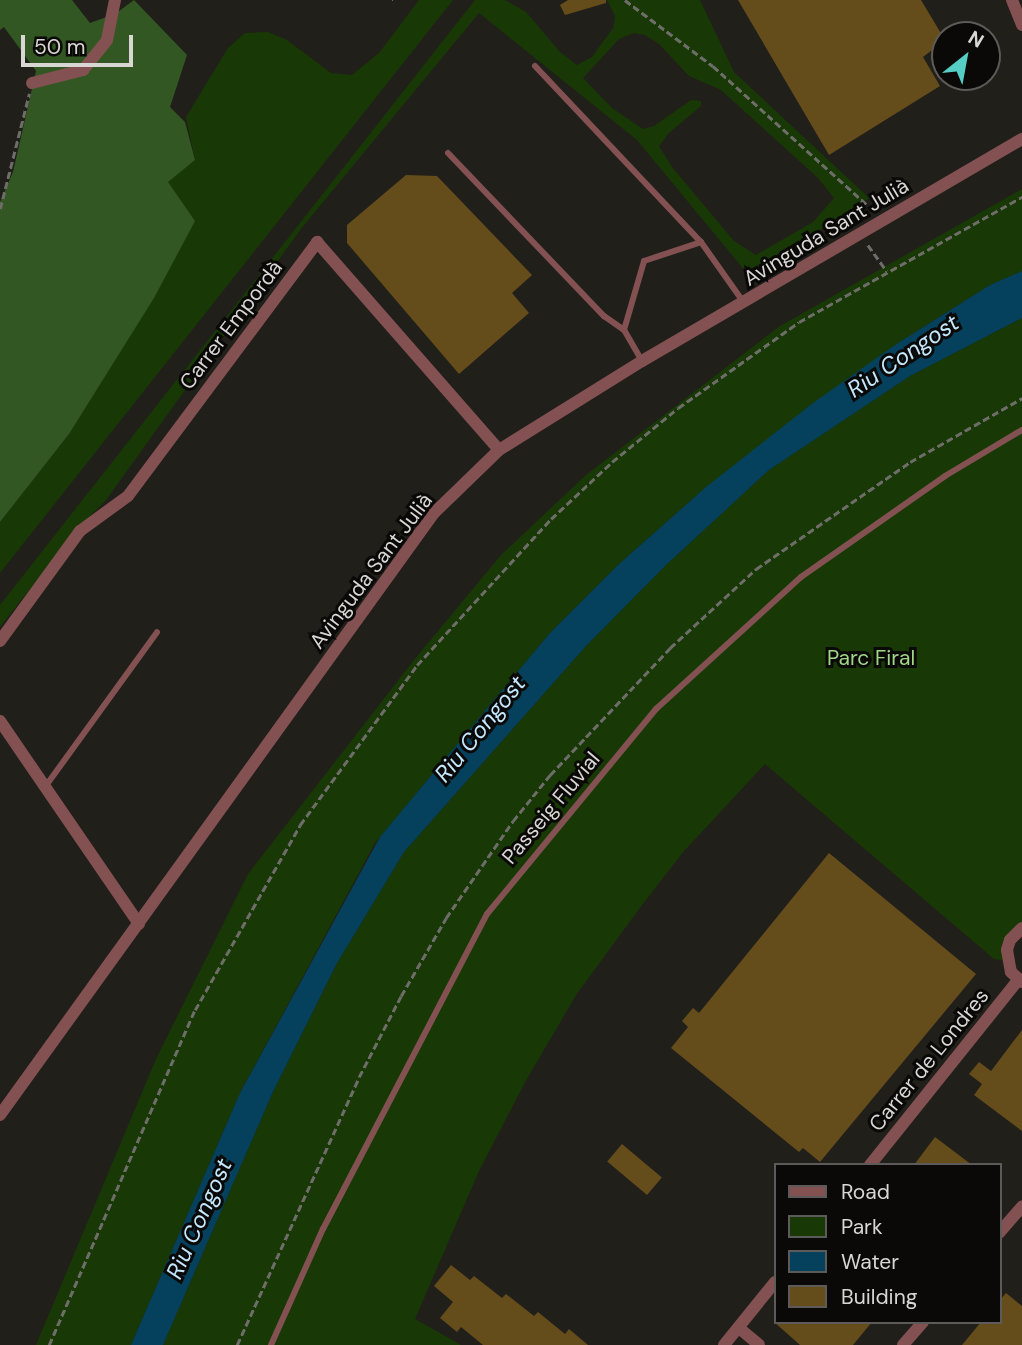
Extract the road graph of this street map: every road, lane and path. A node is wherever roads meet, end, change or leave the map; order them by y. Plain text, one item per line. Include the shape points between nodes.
1 (115, 0) edge
2 (625, 0) edge
3 (1012, 0) edge
4 (1022, 25) edge
5 (535, 66) dead end
6 (32, 83) joint
7 (1022, 138) edge
8 (448, 153) dead end
9 (1022, 197) edge
10 (0, 209) edge
11 (884, 220) junction
12 (860, 234) junction
13 (701, 242) junction
14 (887, 271) junction
15 (744, 303) junction
16 (624, 330) junction
17 (642, 362) junction
18 (1022, 430) edge
19 (499, 450) junction
20 (157, 632) dead end
21 (0, 642) edge
22 (0, 721) edge
23 (45, 787) junction
24 (139, 924) junction
25 (1022, 928) edge
26 (1020, 981) edge
27 (0, 1115) edge
28 (872, 1163) edge
29 (1022, 1207) edge
30 (1001, 1231) edge
31 (774, 1283) edge
32 (921, 1324) edge
33 (738, 1328) junction
34 (49, 1345) edge
35 (271, 1345) edge
36 (724, 1345) edge
37 (759, 1345) edge
38 (903, 1345) edge

1 - 6 street via 107,40 83,70
2 - 11 path via 713,66
3 - 4 street
5 - 13 lane
6 - 10 path
7 - 11 street, Avinguda Sant Julià
8 - 16 lane via 604,316
9 - 14 path
11 - 12 street, Avinguda Sant Julià
12 - 14 path
12 - 15 street, Avinguda Sant Julià
13 - 15 lane
13 - 16 lane via 644,261
14 - 34 path via 748,357 612,462 551,519 417,665 300,825 195,1010
15 - 17 street, Avinguda Sant Julià
16 - 17 lane
17 - 19 street, Avinguda Sant Julià
18 - 35 lane, Passeig Fluvial via 945,476 801,578 656,709 487,914 323,1229
19 - 21 street, Carrer Empordà via 317,242 128,496 80,531
19 - 24 street, Avinguda Sant Julià via 434,513
20 - 23 lane
22 - 23 street
23 - 24 street
24 - 27 street, Avinguda Sant Julià
25 - 26 street via 1007,950 1011,972
26 - 28 street, Carrer de Londres
29 - 30 street
31 - 33 street
32 - 38 street
33 - 36 street
33 - 37 street

